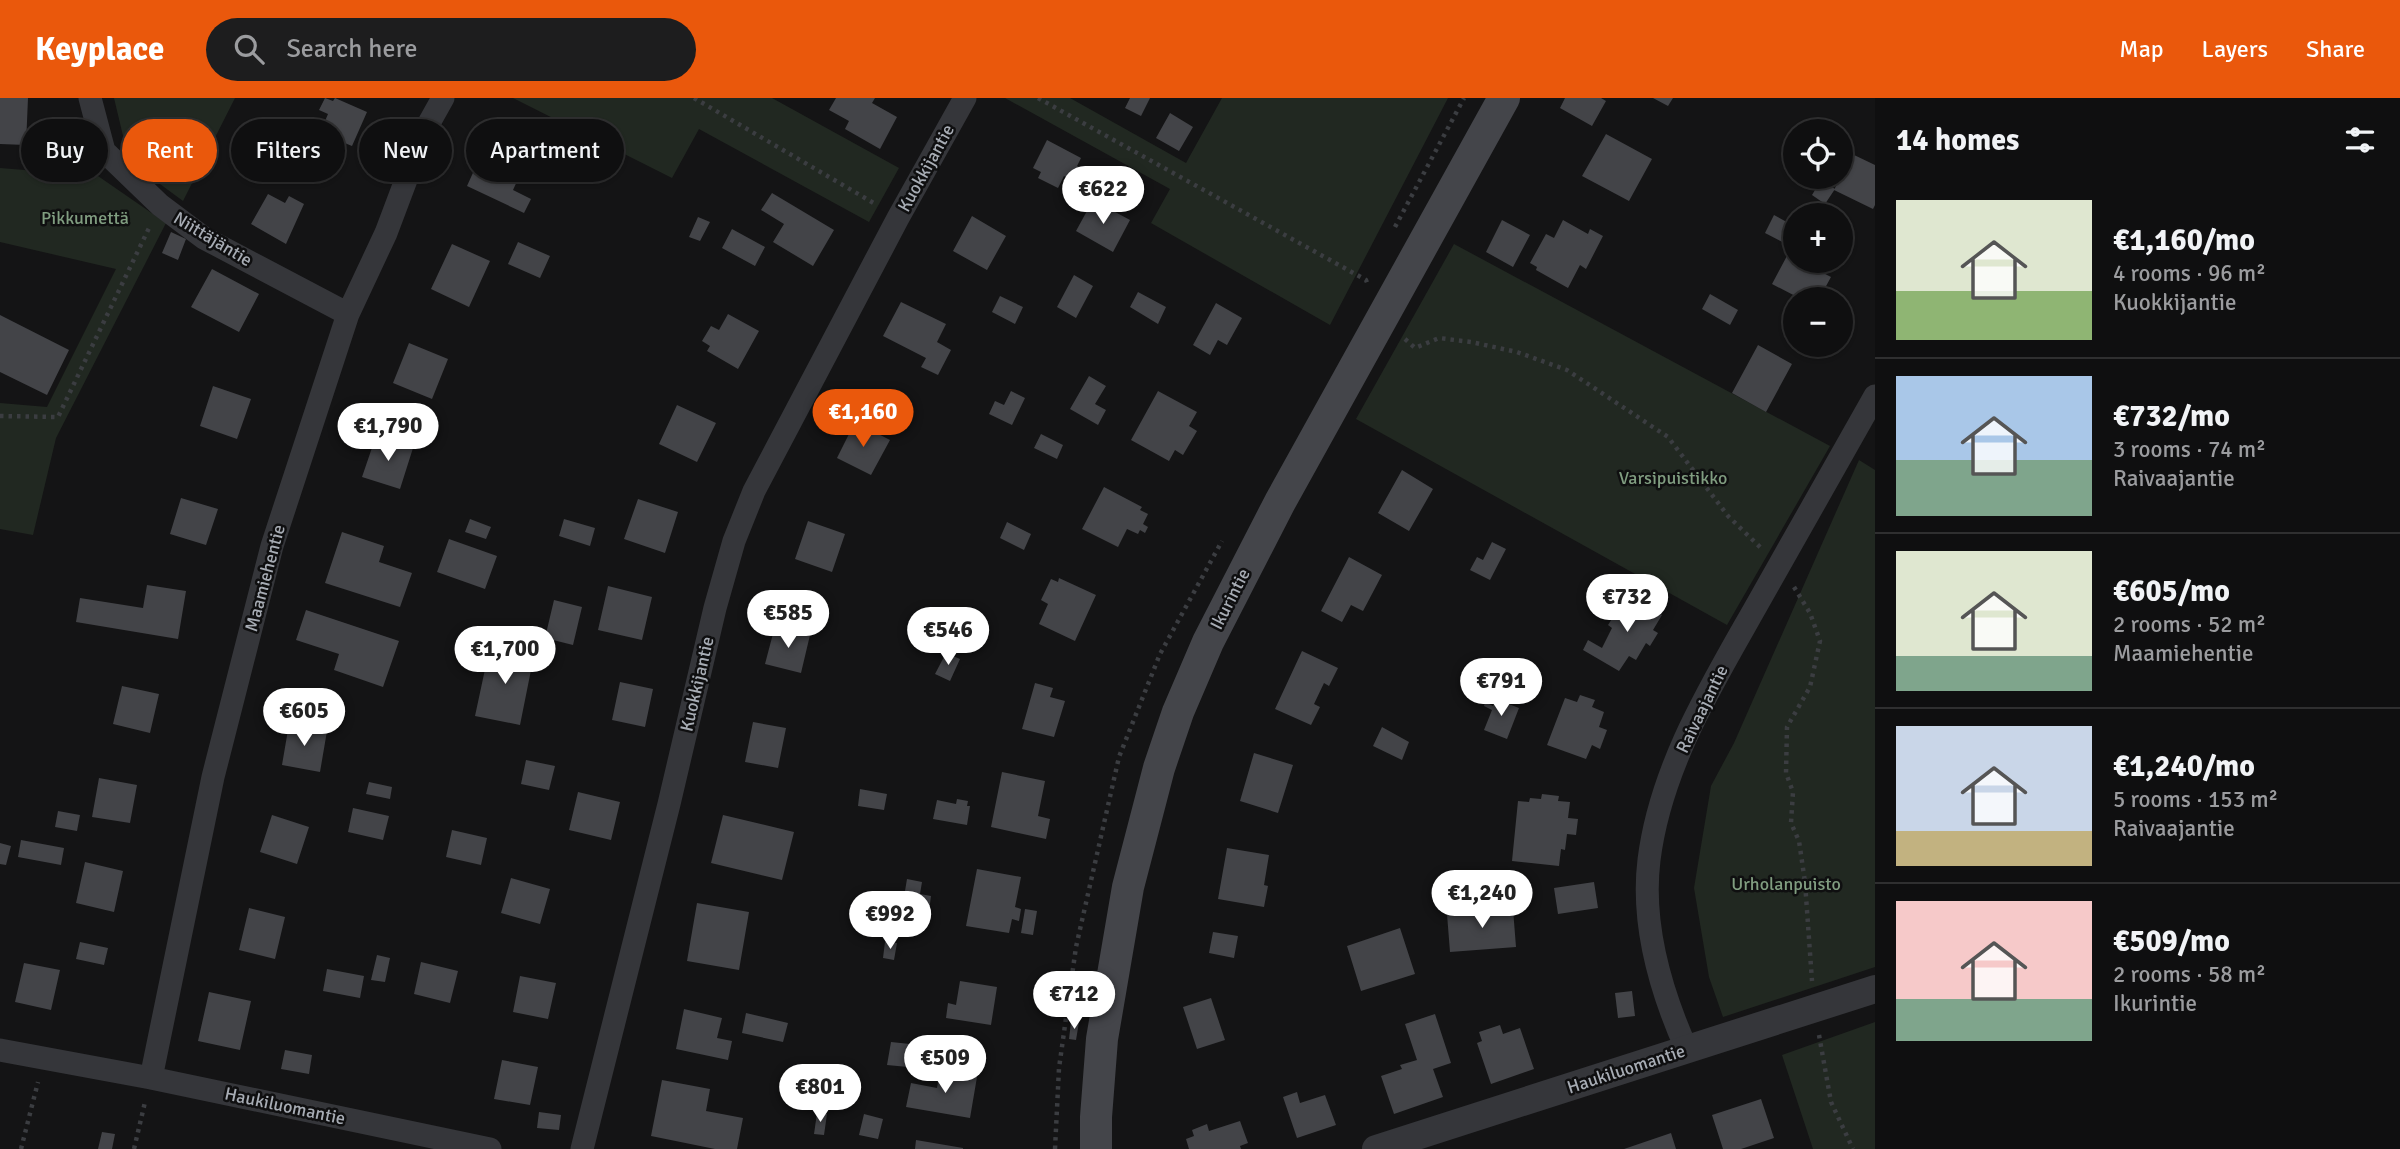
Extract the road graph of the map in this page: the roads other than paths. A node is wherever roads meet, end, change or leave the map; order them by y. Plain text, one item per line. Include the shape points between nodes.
1 (90, 98) edge
2 (443, 98) edge
3 (965, 98) edge
4 (1504, 98) edge
5 (348, 314) junction
6 (1875, 396) edge
7 (1875, 989) edge
8 (0, 1050) edge
9 (1687, 1050) junction
10 (151, 1078) junction
11 (490, 1149) edge
12 (582, 1149) edge
13 (1096, 1149) edge
14 (1376, 1149) edge

1 - 5 street, Niittäjäntie via 104,151 160,205 204,238
2 - 5 street, Maamiehentie via 424,132 386,233
3 - 12 street, Kuokkijantie via 754,491 734,541
4 - 13 main road, Ikurintie via 1280,502 1208,642 1178,712 1128,887 1102,1038
5 - 10 street, Maamiehentie via 268,559 212,777
6 - 9 street, Raivaajantie via 1700,707 1661,804 1647,885 1650,933
7 - 9 street, Haukiluomantie
8 - 10 street, Haukiluomantie
9 - 14 street, Haukiluomantie
10 - 11 street, Haukiluomantie

